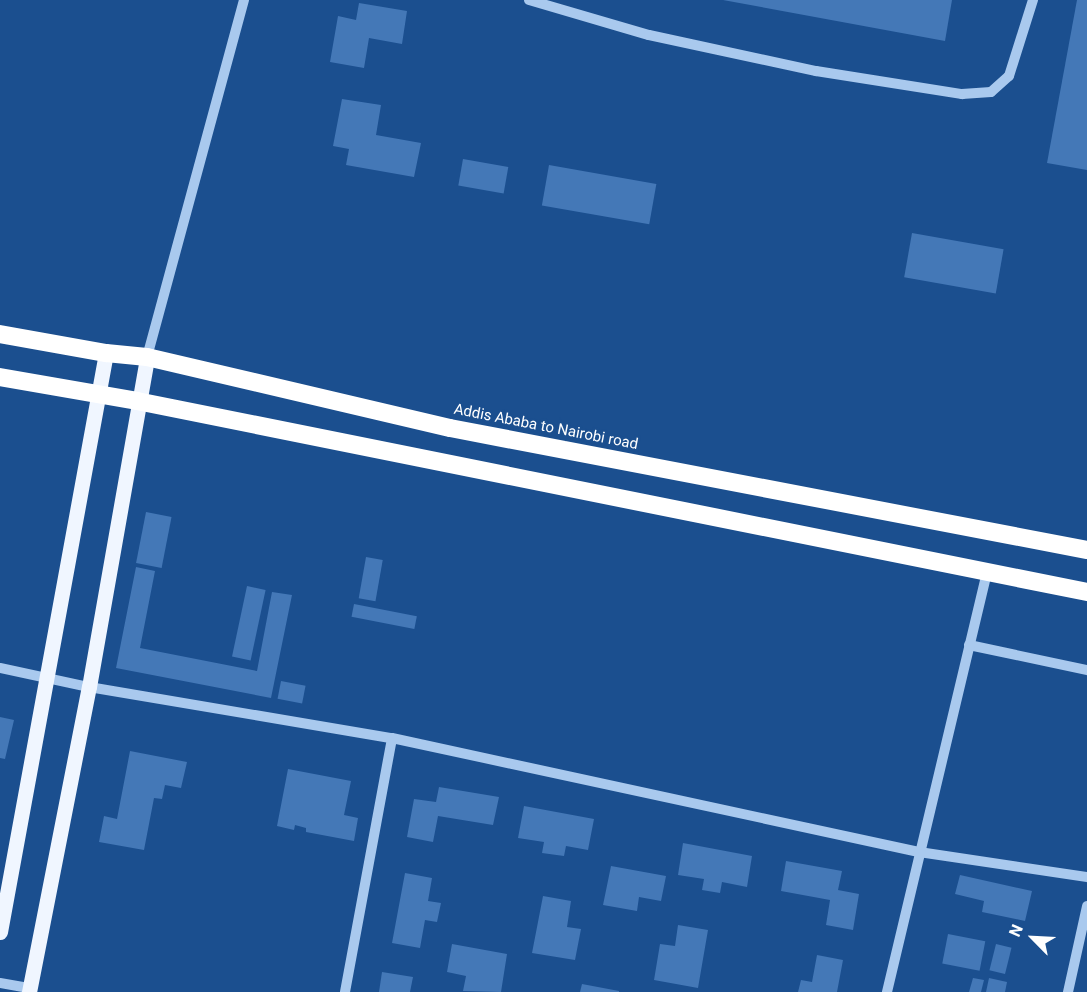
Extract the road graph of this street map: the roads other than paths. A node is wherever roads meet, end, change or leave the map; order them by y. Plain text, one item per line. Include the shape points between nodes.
1 (244, 0) edge
2 (529, 0) edge
3 (1033, 0) edge
4 (0, 334) edge
5 (106, 353) junction
6 (147, 357) junction
7 (0, 377) edge
8 (98, 396) junction
9 (137, 401) junction
10 (1087, 550) edge
11 (987, 572) junction
12 (1087, 592) edge
13 (969, 645) junction
14 (0, 668) edge
15 (1087, 670) edge
16 (48, 678) junction
17 (90, 687) junction
18 (392, 738) junction
19 (919, 852) junction
20 (1087, 877) edge
21 (1087, 906) edge
22 (0, 932) edge
23 (0, 983) edge
24 (29, 990) edge
25 (345, 992) edge
26 (887, 992) edge
27 (1068, 992) edge

1 - 6 street
2 - 3 street via 649,35 816,71 962,93 991,92 1009,76
4 - 5 highway, Addis Ababa to Nairobi road
5 - 6 highway, Addis Ababa to Nairobi road
5 - 8 main road
6 - 9 main road
6 - 10 highway, Addis Ababa to Nairobi road via 450,428
7 - 8 highway
8 - 9 highway
8 - 16 main road
9 - 11 highway
9 - 17 main road
11 - 12 highway
11 - 13 street
13 - 15 street
13 - 19 street
14 - 16 street
16 - 17 street
16 - 22 main road
17 - 18 street
17 - 24 main road
18 - 19 street
18 - 25 street
19 - 20 street
19 - 26 street
21 - 27 street
23 - 24 street

